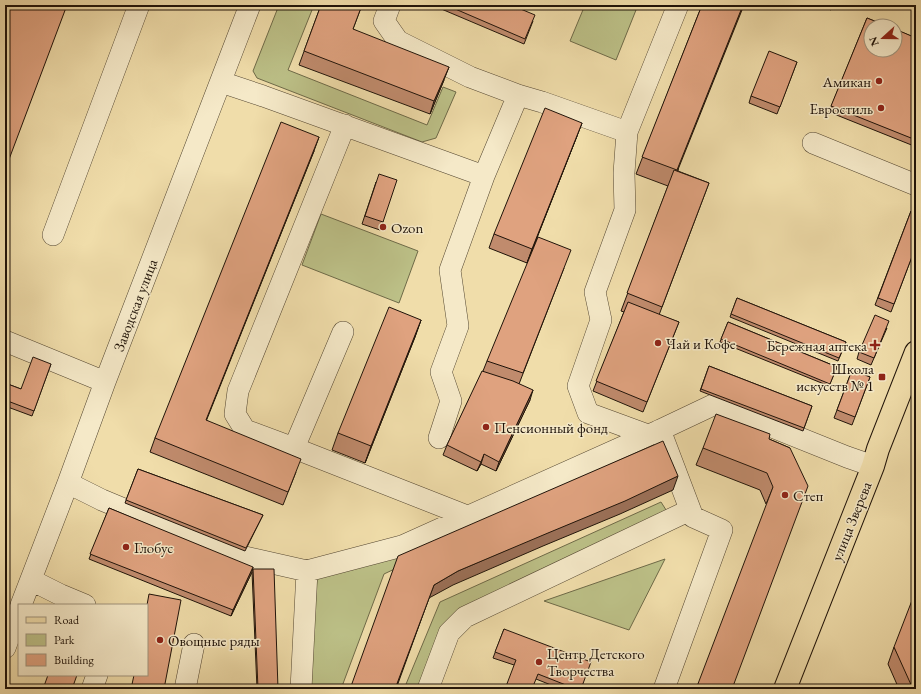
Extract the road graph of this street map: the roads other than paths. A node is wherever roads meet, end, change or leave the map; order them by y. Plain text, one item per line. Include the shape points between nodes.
1 (140, 5) edge
2 (250, 5) edge
3 (390, 5) edge
4 (678, 5) edge
5 (221, 82) junction
6 (518, 95) junction
7 (345, 125) junction
8 (627, 132) junction
9 (813, 143) dead end
10 (484, 176) junction
11 (916, 185) edge
12 (53, 235) dead end
13 (343, 332) dead end
14 (5, 341) edge
15 (916, 352) edge
16 (105, 382) junction
17 (653, 433) junction
18 (439, 438) dead end
19 (294, 448) junction
20 (873, 466) junction
21 (68, 483) junction
22 (690, 510) junction
23 (467, 516) junction
24 (307, 571) junction
25 (31, 580) junction
26 (21, 604) edge
27 (83, 604) edge
28 (18, 613) edge
29 (194, 644) dead end
30 (5, 648) edge
31 (97, 676) edge
32 (92, 689) edge
33 (185, 689) edge
34 (301, 689) edge
35 (428, 689) edge
36 (664, 689) edge
37 (785, 689) edge

1 - 12 street
2 - 5 street, Заводская улица
3 - 6 street via 384,21 398,41 470,77
4 - 8 street
5 - 7 street
5 - 16 street, Заводская улица
6 - 8 street
6 - 10 street
7 - 10 street
7 - 19 street via 238,391 235,414 246,430
8 - 17 street via 625,210 595,292 601,320 578,386 588,413
9 - 11 street
10 - 18 street via 450,270 458,326 441,372 451,401
13 - 19 street
14 - 16 street
15 - 20 main road, улица Зверева
16 - 21 street, Заводская улица
17 - 20 street via 715,404
17 - 22 street via 660,430
17 - 23 street
19 - 23 street
20 - 37 main road, улица Зверева
21 - 24 street via 102,500 232,554
21 - 25 street, Заводская улица
22 - 35 street via 465,617 449,633
22 - 36 street via 693,517 722,530
23 - 24 street via 402,546
24 - 34 street
25 - 26 street, Заводская улица
25 - 27 street
28 - 30 street
29 - 33 street
31 - 32 street

